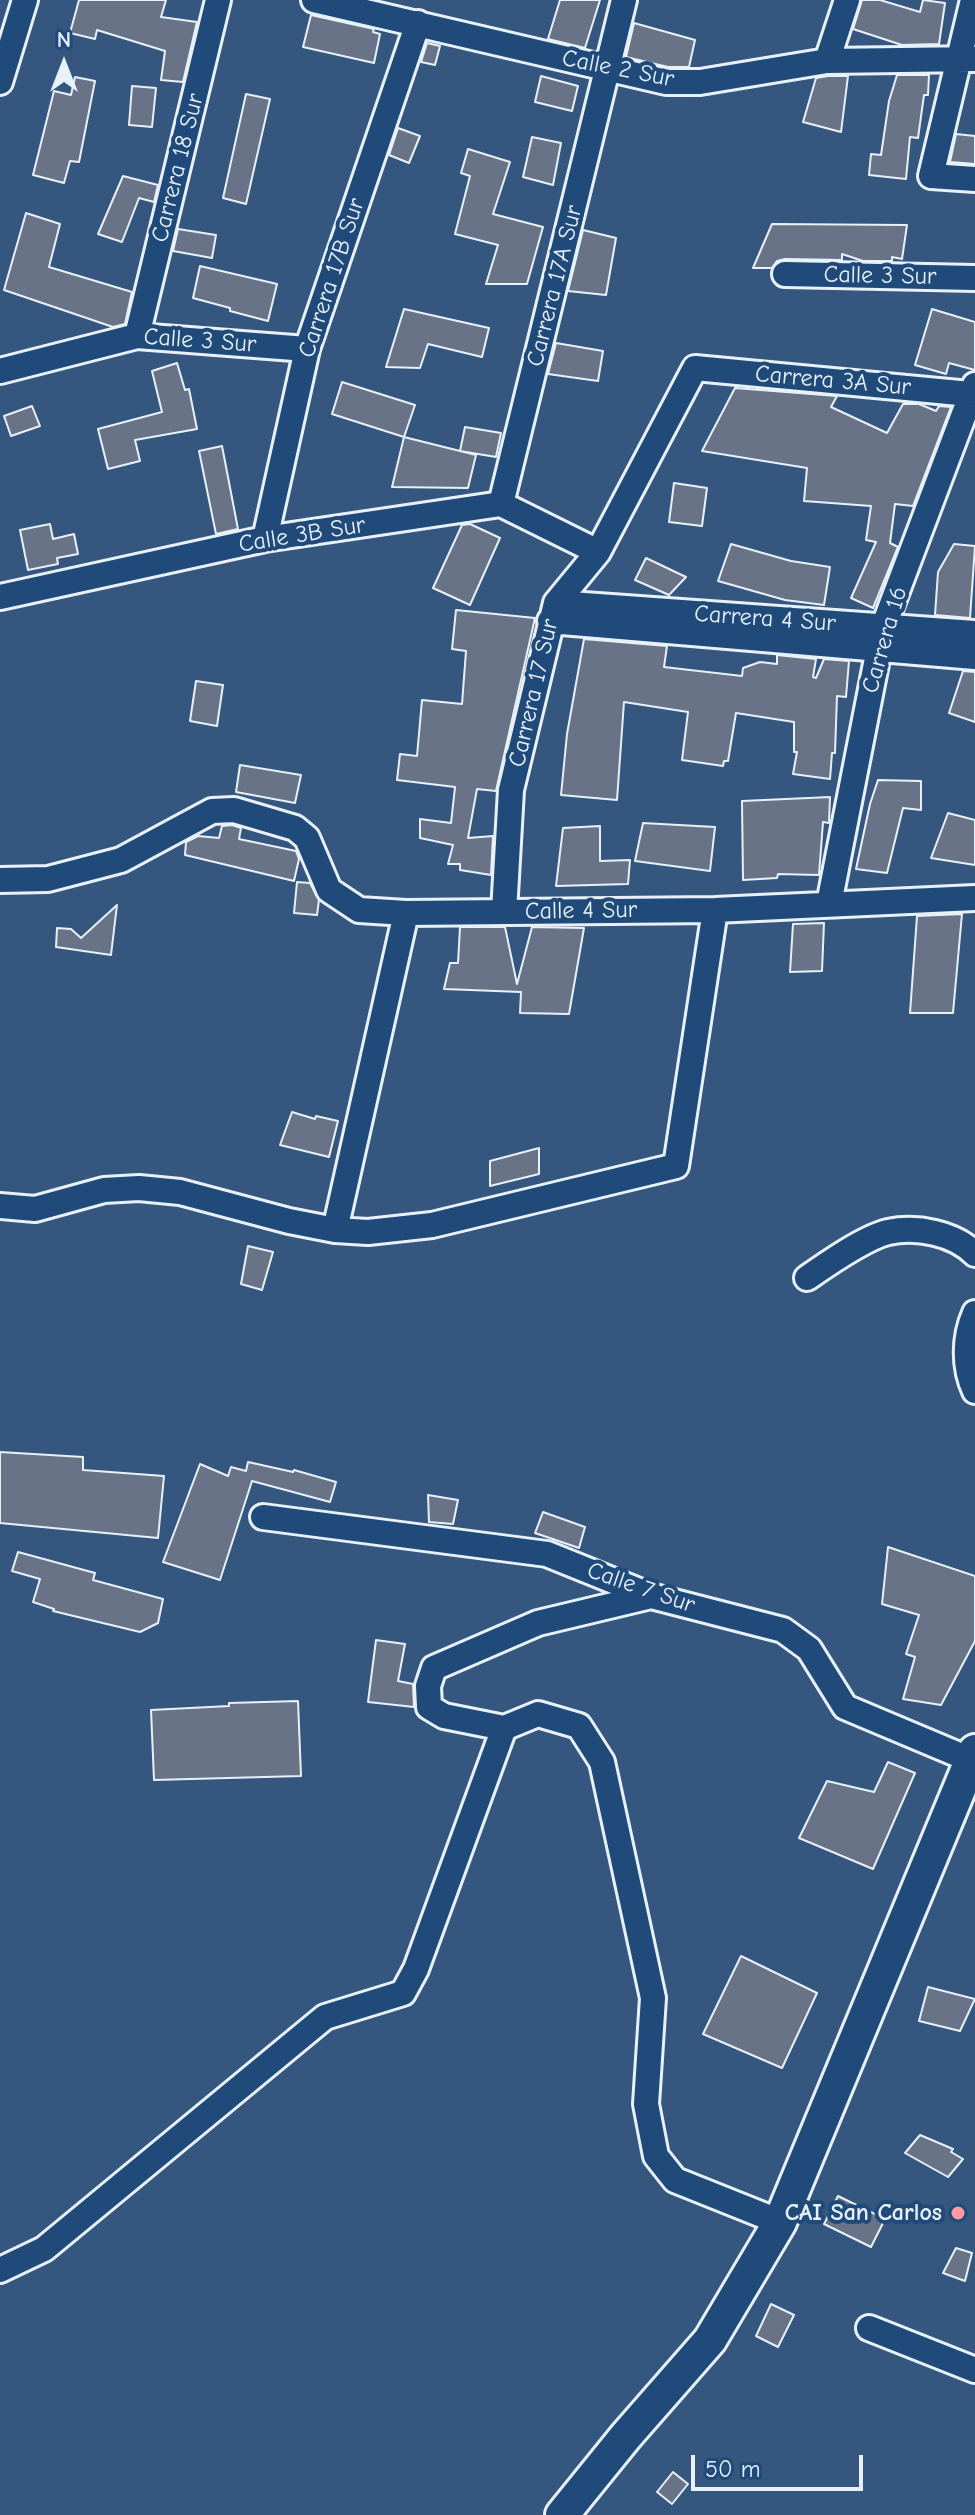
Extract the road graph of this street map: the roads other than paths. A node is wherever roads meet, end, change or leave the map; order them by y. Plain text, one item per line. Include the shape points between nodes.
1 (25, 0) edge
2 (218, 0) edge
3 (314, 0) edge
4 (624, 0) edge
5 (847, 0) edge
6 (973, 0) edge
7 (418, 23) junction
8 (967, 59) edge
9 (827, 61) junction
10 (609, 69) junction
11 (0, 82) edge
12 (975, 179) edge
13 (785, 274) dead end
14 (975, 278) edge
15 (137, 336) junction
16 (307, 349) junction
17 (695, 368) joint
18 (0, 371) edge
19 (973, 390) edge
20 (501, 504) junction
21 (265, 539) junction
22 (598, 552) junction
23 (0, 597) edge
24 (553, 612) junction
25 (975, 633) edge
26 (880, 640) junction
27 (975, 657) edge
28 (0, 880) edge
29 (975, 898) edge
30 (829, 904) junction
31 (715, 910) junction
32 (504, 912) junction
33 (406, 913) junction
34 (0, 1206) edge
35 (335, 1230) junction
36 (975, 1254) edge
37 (807, 1278) dead end
38 (975, 1313) edge
39 (975, 1391) edge
40 (263, 1517) dead end
41 (651, 1596) junction
42 (504, 1728) junction
43 (974, 1757) edge
44 (780, 2222) junction
45 (0, 2270) edge
46 (869, 2328) dead end
47 (975, 2370) edge
48 (562, 2515) edge

1 - 11 street
2 - 15 street, Carrera 18 Sur
3 - 7 street, Calle 2 Sur
4 - 10 street, Carrera 17A Sur
5 - 9 street
6 - 8 street
7 - 10 street, Calle 2 Sur
7 - 16 street, Carrera 17B Sur
8 - 9 street, Calle 2 Sur
8 - 12 street via 931,176
9 - 10 street, Calle 2 Sur via 700,82 666,82
10 - 20 street, Carrera 17A Sur
13 - 14 street, Calle 3 Sur
15 - 16 street, Calle 3 Sur
15 - 18 street, Calle 3 Sur
16 - 21 street, Carrera 17B Sur
17 - 19 street, Carrera 3A Sur
17 - 22 street, Carrera 17 Sur
19 - 26 street, Carrera 16
20 - 21 street, Calle 3B Sur
20 - 22 street
21 - 23 street, Calle 3B Sur
22 - 24 street, Carrera 17 Sur
24 - 26 street
24 - 32 street, Carrera 17 Sur via 511,790
25 - 26 street
26 - 27 street
26 - 30 street, Carrera 16
28 - 33 street, Calle 4 Sur via 48,879 121,860 212,811 234,810 295,828 307,838 329,890 359,910
29 - 30 street, Calle 4 Sur
30 - 31 street, Calle 4 Sur
31 - 32 street, Calle 4 Sur
31 - 35 street via 676,1166 432,1225
32 - 33 street, Calle 4 Sur
33 - 35 street
34 - 35 street via 35,1209 104,1190 139,1188 180,1192
36 - 37 street via 940,1234 885,1233
38 - 39 street via 967,1348
40 - 41 street, Calle 7 Sur via 547,1554
41 - 42 street via 538,1623 434,1668 429,1707 444,1716
41 - 43 street, Calle 7 Sur via 783,1630 809,1649 845,1707
42 - 44 street via 538,1714 579,1726 602,1762 653,1998 646,2104 656,2156 675,2180
42 - 45 street via 403,1993 325,2017 44,2249
43 - 44 main road
44 - 48 main road via 710,2340
46 - 47 street

